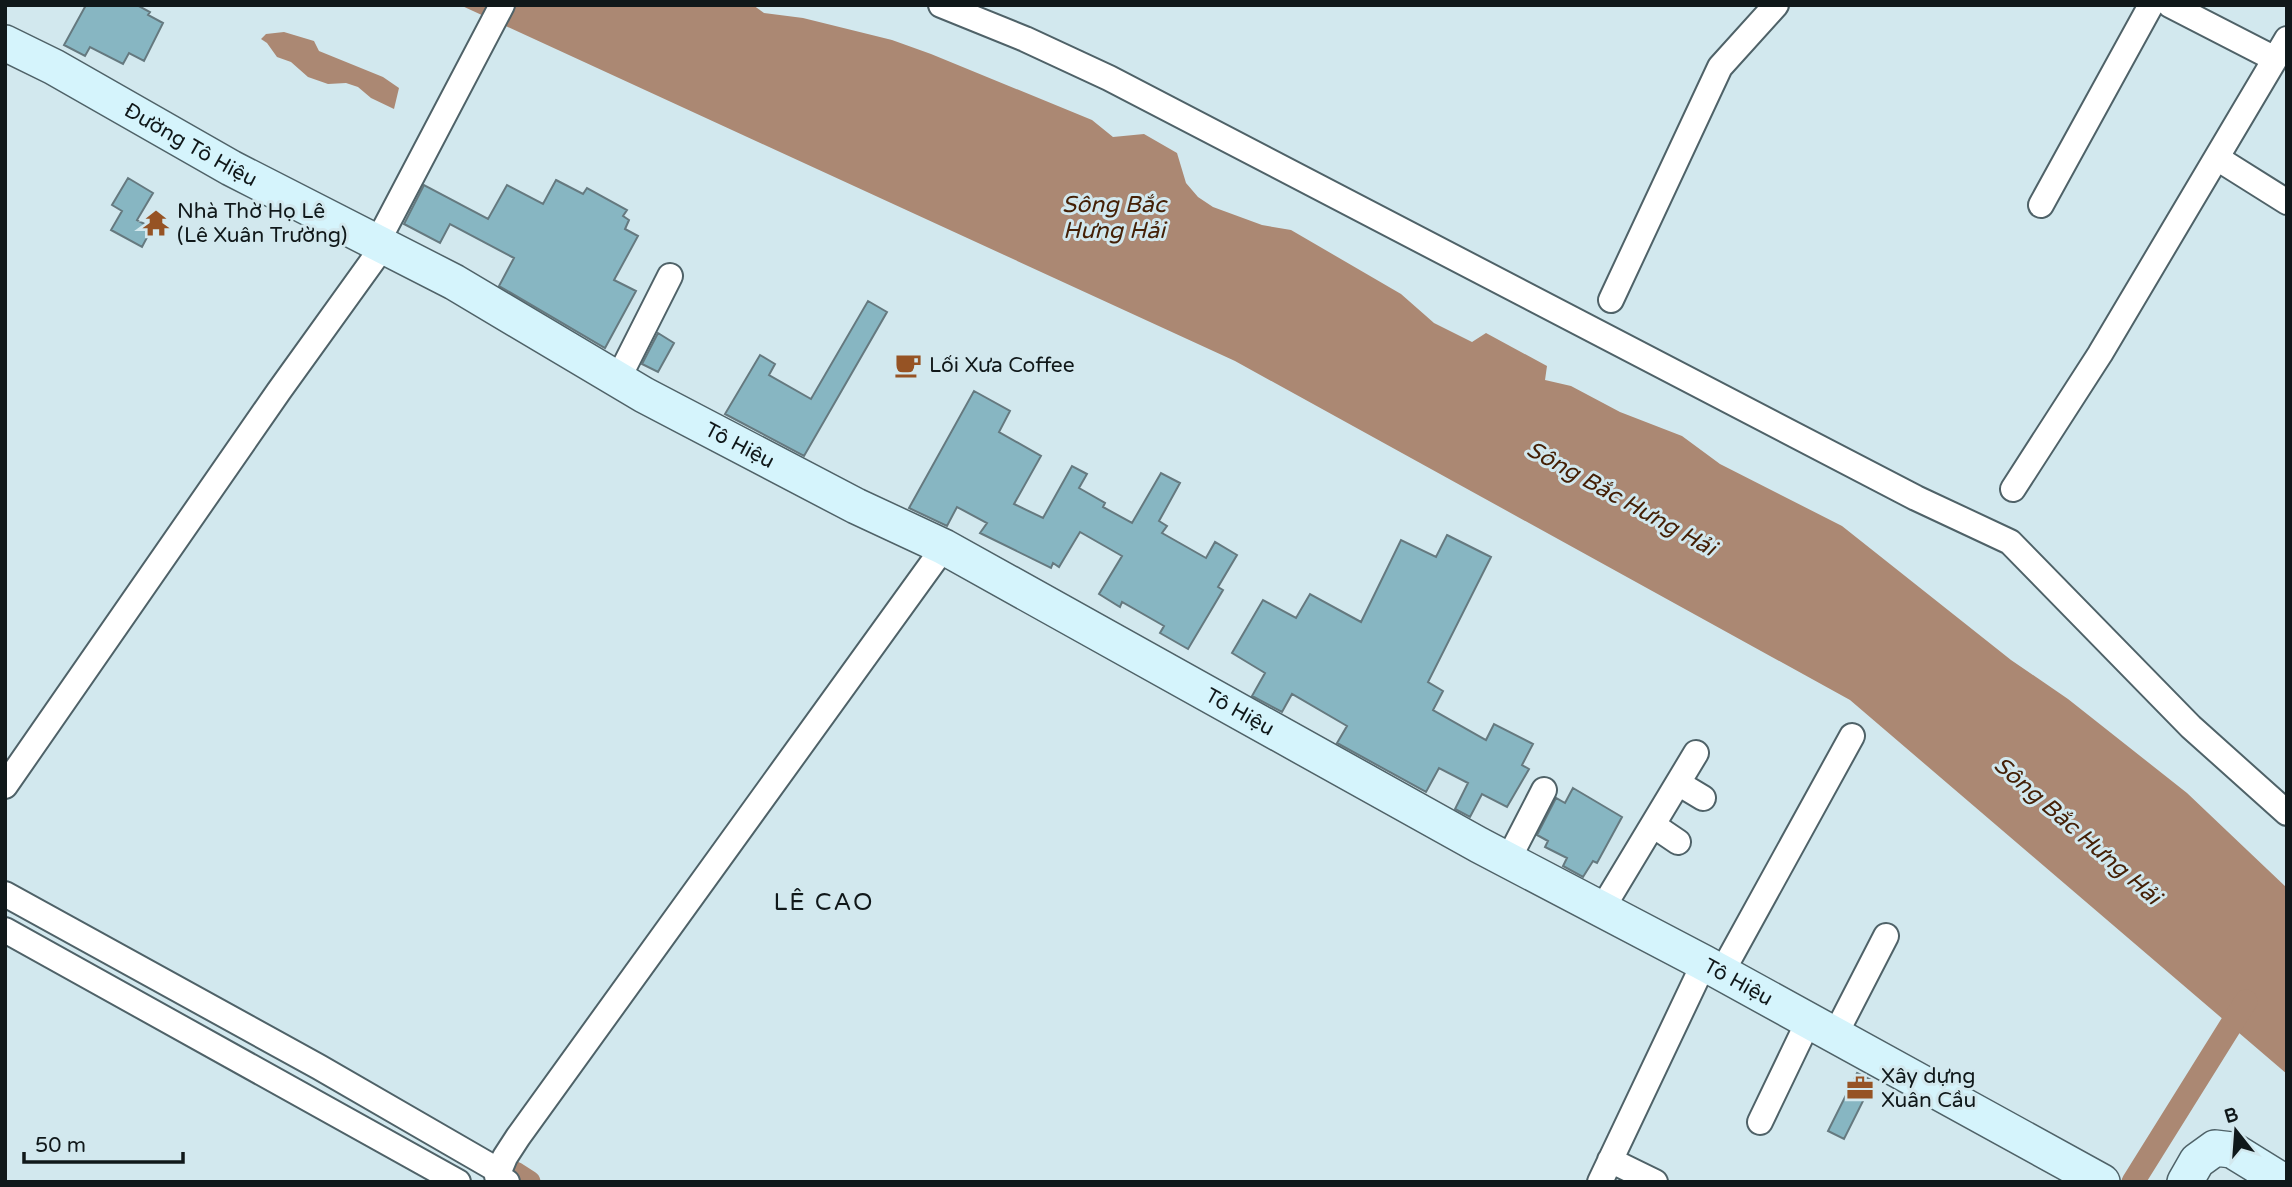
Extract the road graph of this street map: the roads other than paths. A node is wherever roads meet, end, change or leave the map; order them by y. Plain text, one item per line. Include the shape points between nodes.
1 (502, 5) edge
2 (941, 5) edge
3 (1776, 5) edge
4 (2151, 5) edge
5 (2170, 5) edge
6 (5, 43) edge
7 (2281, 49) edge
8 (2217, 158) junction
9 (2287, 202) edge
10 (2041, 205) dead end
11 (381, 243) junction
12 (670, 276) dead end
13 (1611, 300) dead end
14 (617, 380) junction
15 (2013, 489) dead end
16 (944, 547) junction
17 (1852, 736) dead end
18 (1696, 753) dead end
19 (1678, 783) junction
20 (5, 786) edge
21 (1544, 790) dead end
22 (1703, 798) dead end
23 (2287, 813) edge
24 (1653, 825) junction
25 (1678, 842) dead end
26 (1508, 860) junction
27 (5, 894) edge
28 (1602, 909) junction
29 (5, 930) edge
30 (1886, 936) dead end
31 (1713, 967) junction
32 (1822, 1028) junction
33 (1760, 1122) dead end
34 (1605, 1171) edge
35 (503, 1177) edge
36 (458, 1182) edge
37 (1655, 1182) edge
38 (2102, 1182) edge
39 (2185, 1182) edge
40 (2284, 1182) edge

1 - 11 street
2 - 23 street via 1108,78 1916,498 2010,542 2191,727
3 - 13 street via 1720,67
4 - 10 street
5 - 7 street
6 - 11 main road, Đường Tô Hiệu
7 - 8 street
8 - 9 street
8 - 15 street
11 - 14 main road, Tô Hiệu
11 - 20 street
12 - 14 street
14 - 16 main road, Tô Hiệu via 856,506
16 - 26 main road, Tô Hiệu
16 - 35 street via 518,1137
17 - 31 street
18 - 19 street
19 - 22 street
19 - 24 street
21 - 26 street
24 - 25 street
24 - 28 street
26 - 28 main road, Tô Hiệu
27 - 35 street via 319,1067
28 - 31 main road, Tô Hiệu
29 - 36 street
30 - 32 street
31 - 32 main road, Tô Hiệu
31 - 34 street
32 - 33 street
32 - 38 main road, Tô Hiệu
34 - 37 street
39 - 40 main road via 2197,1161 2215,1148 2232,1150

